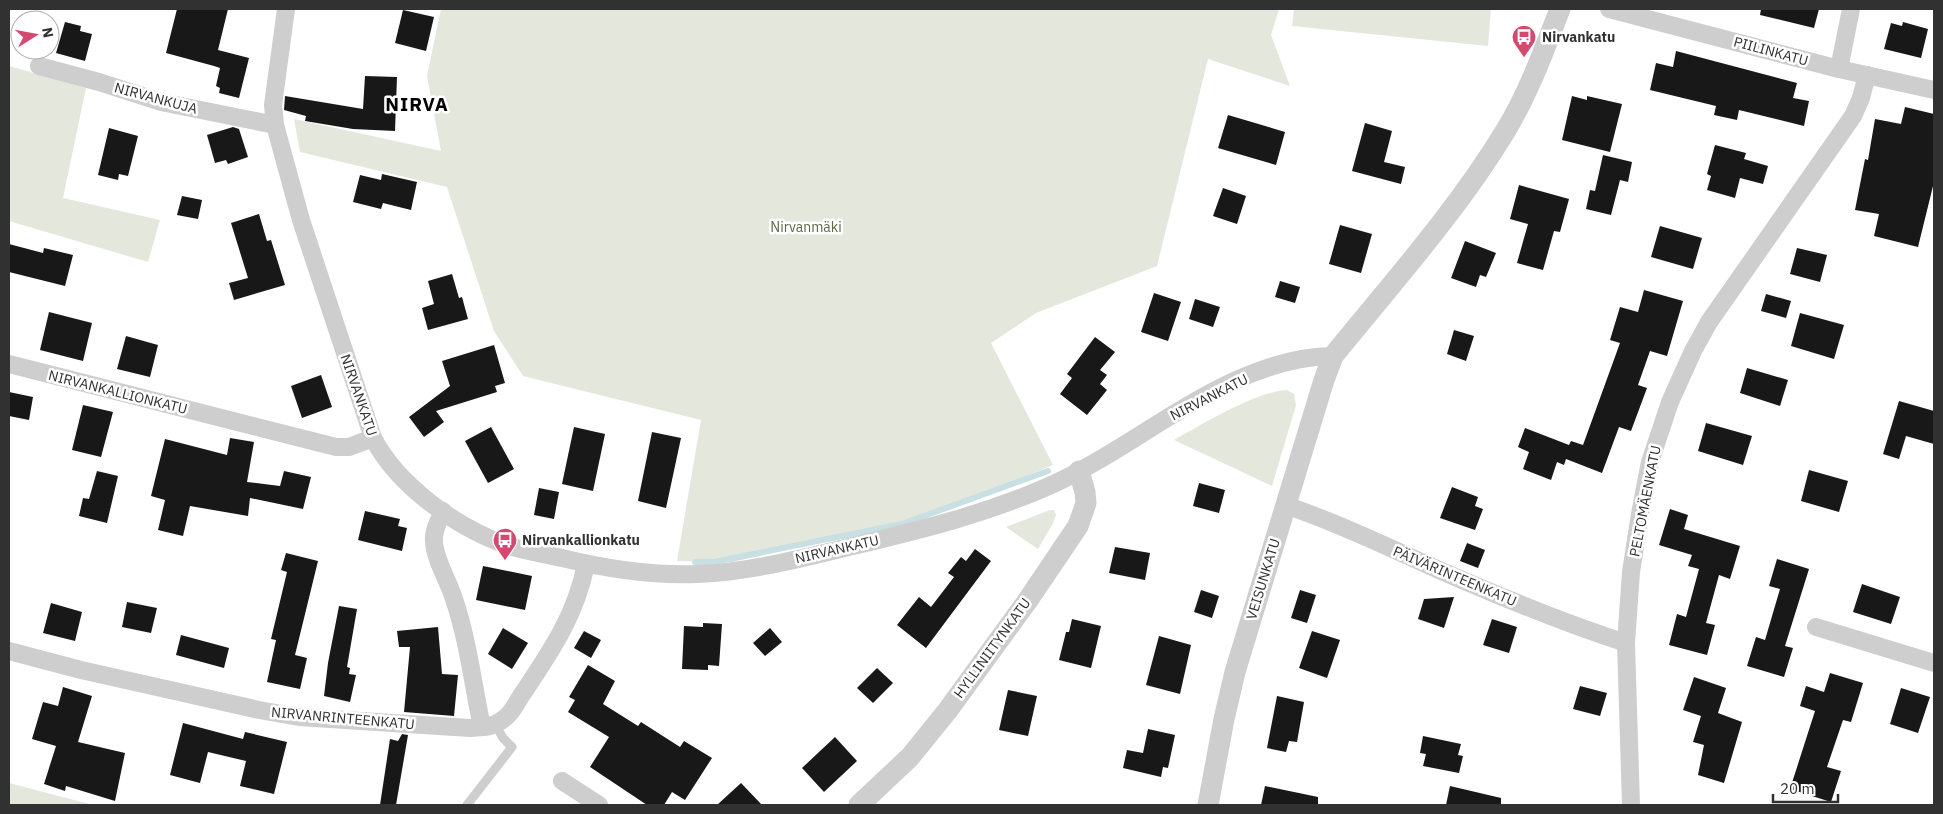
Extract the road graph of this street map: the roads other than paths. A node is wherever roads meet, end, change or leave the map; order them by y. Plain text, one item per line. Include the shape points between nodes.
1 (286, 9) edge
2 (1560, 9) edge
3 (1609, 9) edge
4 (1851, 9) edge
5 (39, 66) dead end
6 (1839, 69) junction
7 (1867, 75) junction
8 (1934, 90) edge
9 (275, 125) junction
10 (1333, 356) junction
11 (9, 364) edge
12 (373, 438) junction
13 (1079, 471) junction
14 (1285, 505) junction
15 (442, 511) junction
16 (586, 564) junction
17 (1816, 627) dead end
18 (1626, 643) junction
19 (9, 651) edge
20 (1934, 663) edge
21 (489, 726) junction
22 (562, 781) dead end
23 (467, 805) edge
24 (599, 805) edge
25 (859, 805) edge
26 (1208, 805) edge
27 (1631, 805) edge

1 - 9 street, NIRVANKATU via 273,105
2 - 10 street via 1540,63 1507,129 1431,236
3 - 6 street, PIILINKATU
4 - 6 street
5 - 9 street, NIRVANKUJA via 161,102
6 - 7 street, PIILINKATU
7 - 8 street, PIILINKATU
7 - 18 street, PELTOMÄENKATU via 1853,116 1709,322 1670,402 1650,462 1640,514 1631,572
9 - 12 street, NIRVANKATU via 301,220
10 - 13 street, NIRVANKATU via 1294,360 1239,379
10 - 14 street, VEISUNKATU
11 - 12 street, NIRVANKALLIONKATU via 336,447 349,447
12 - 15 street, NIRVANKATU via 392,467
13 - 16 street, NIRVANKATU via 1020,498 955,520 756,567 675,574
13 - 25 street, HYLLINIITYNKATU via 1086,503 1078,526 948,710 910,757
14 - 18 street, PÄIVÄRINTEENKATU via 1576,627
14 - 26 street, VEISUNKATU via 1235,672
15 - 16 street, NIRVANKATU via 507,545
15 - 21 street via 435,532 435,549 454,599
16 - 21 street via 581,589 557,642 508,715
17 - 20 street
18 - 27 street, PELTOMÄENKATU
19 - 21 street, NIRVANRINTEENKATU via 261,711 299,717 470,728
21 - 23 lane via 512,747
22 - 24 street

